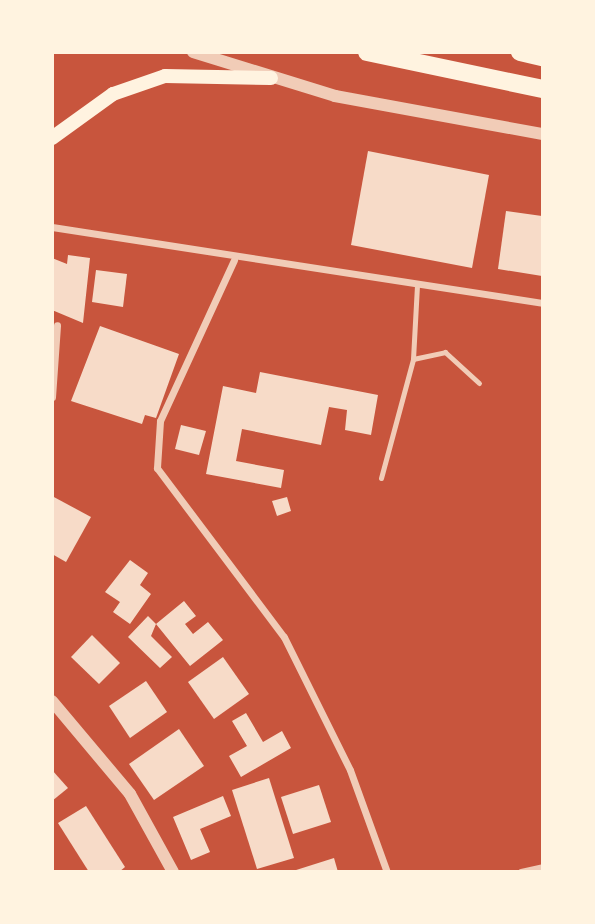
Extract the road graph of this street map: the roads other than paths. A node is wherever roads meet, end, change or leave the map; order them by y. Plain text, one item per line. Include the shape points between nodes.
1 (194, 52) edge
2 (368, 52) edge
3 (520, 52) edge
4 (542, 57) edge
5 (271, 78) junction
6 (542, 89) edge
7 (542, 134) edge
8 (52, 138) edge
9 (52, 227) edge
10 (234, 260) junction
11 (417, 285) junction
12 (542, 303) edge
13 (57, 325) dead end
14 (413, 359) junction
15 (479, 383) dead end
16 (52, 397) edge
17 (381, 478) dead end
18 (52, 701) edge
19 (542, 867) edge
20 (173, 872) edge
21 (387, 872) edge
22 (521, 872) edge

1 - 5 street
2 - 6 highway
3 - 4 highway
5 - 7 street
5 - 8 main road via 165,76 113,94
9 - 10 street
10 - 11 street
10 - 21 street via 160,421 157,468 284,637 350,770
11 - 12 street
11 - 14 lane
13 - 16 street
14 - 15 lane via 445,352
14 - 17 lane
18 - 20 street via 130,794
19 - 22 street

